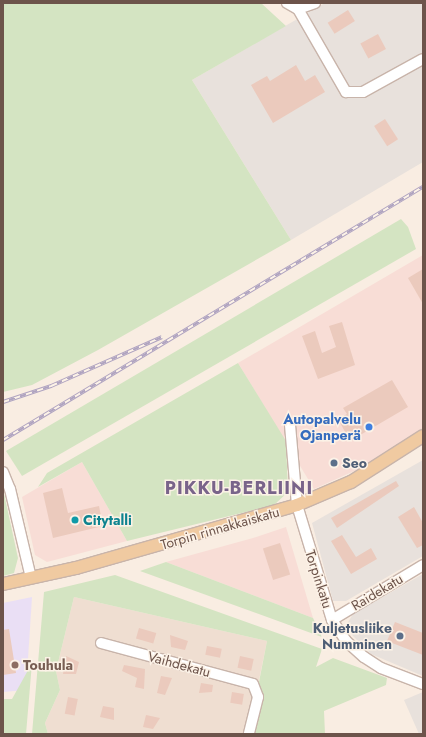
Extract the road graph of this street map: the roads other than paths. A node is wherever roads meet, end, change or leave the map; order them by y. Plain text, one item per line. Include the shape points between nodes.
1 (287, 3) edge
2 (315, 3) edge
3 (301, 8) junction
4 (423, 59) edge
5 (290, 425) dead end
6 (423, 436) edge
7 (3, 472) edge
8 (297, 505) junction
9 (423, 566) edge
10 (31, 578) junction
11 (3, 584) edge
12 (332, 620) junction
13 (101, 643) dead end
14 (423, 684) edge
15 (249, 734) edge

1 - 3 street
2 - 3 street
3 - 4 street via 346,92 363,92
5 - 8 street, Torpinkatu
6 - 8 main road, Torpin rinnakkaiskatu via 351,482
7 - 10 street via 10,489
8 - 10 main road, Torpin rinnakkaiskatu
8 - 12 street, Torpinkatu
9 - 12 street, Raidekatu
10 - 11 main road, Torpin rinnakkaiskatu
12 - 14 street, Torpinkatu via 346,640 381,668
13 - 15 street, Vaihdekatu via 255,686 258,697

